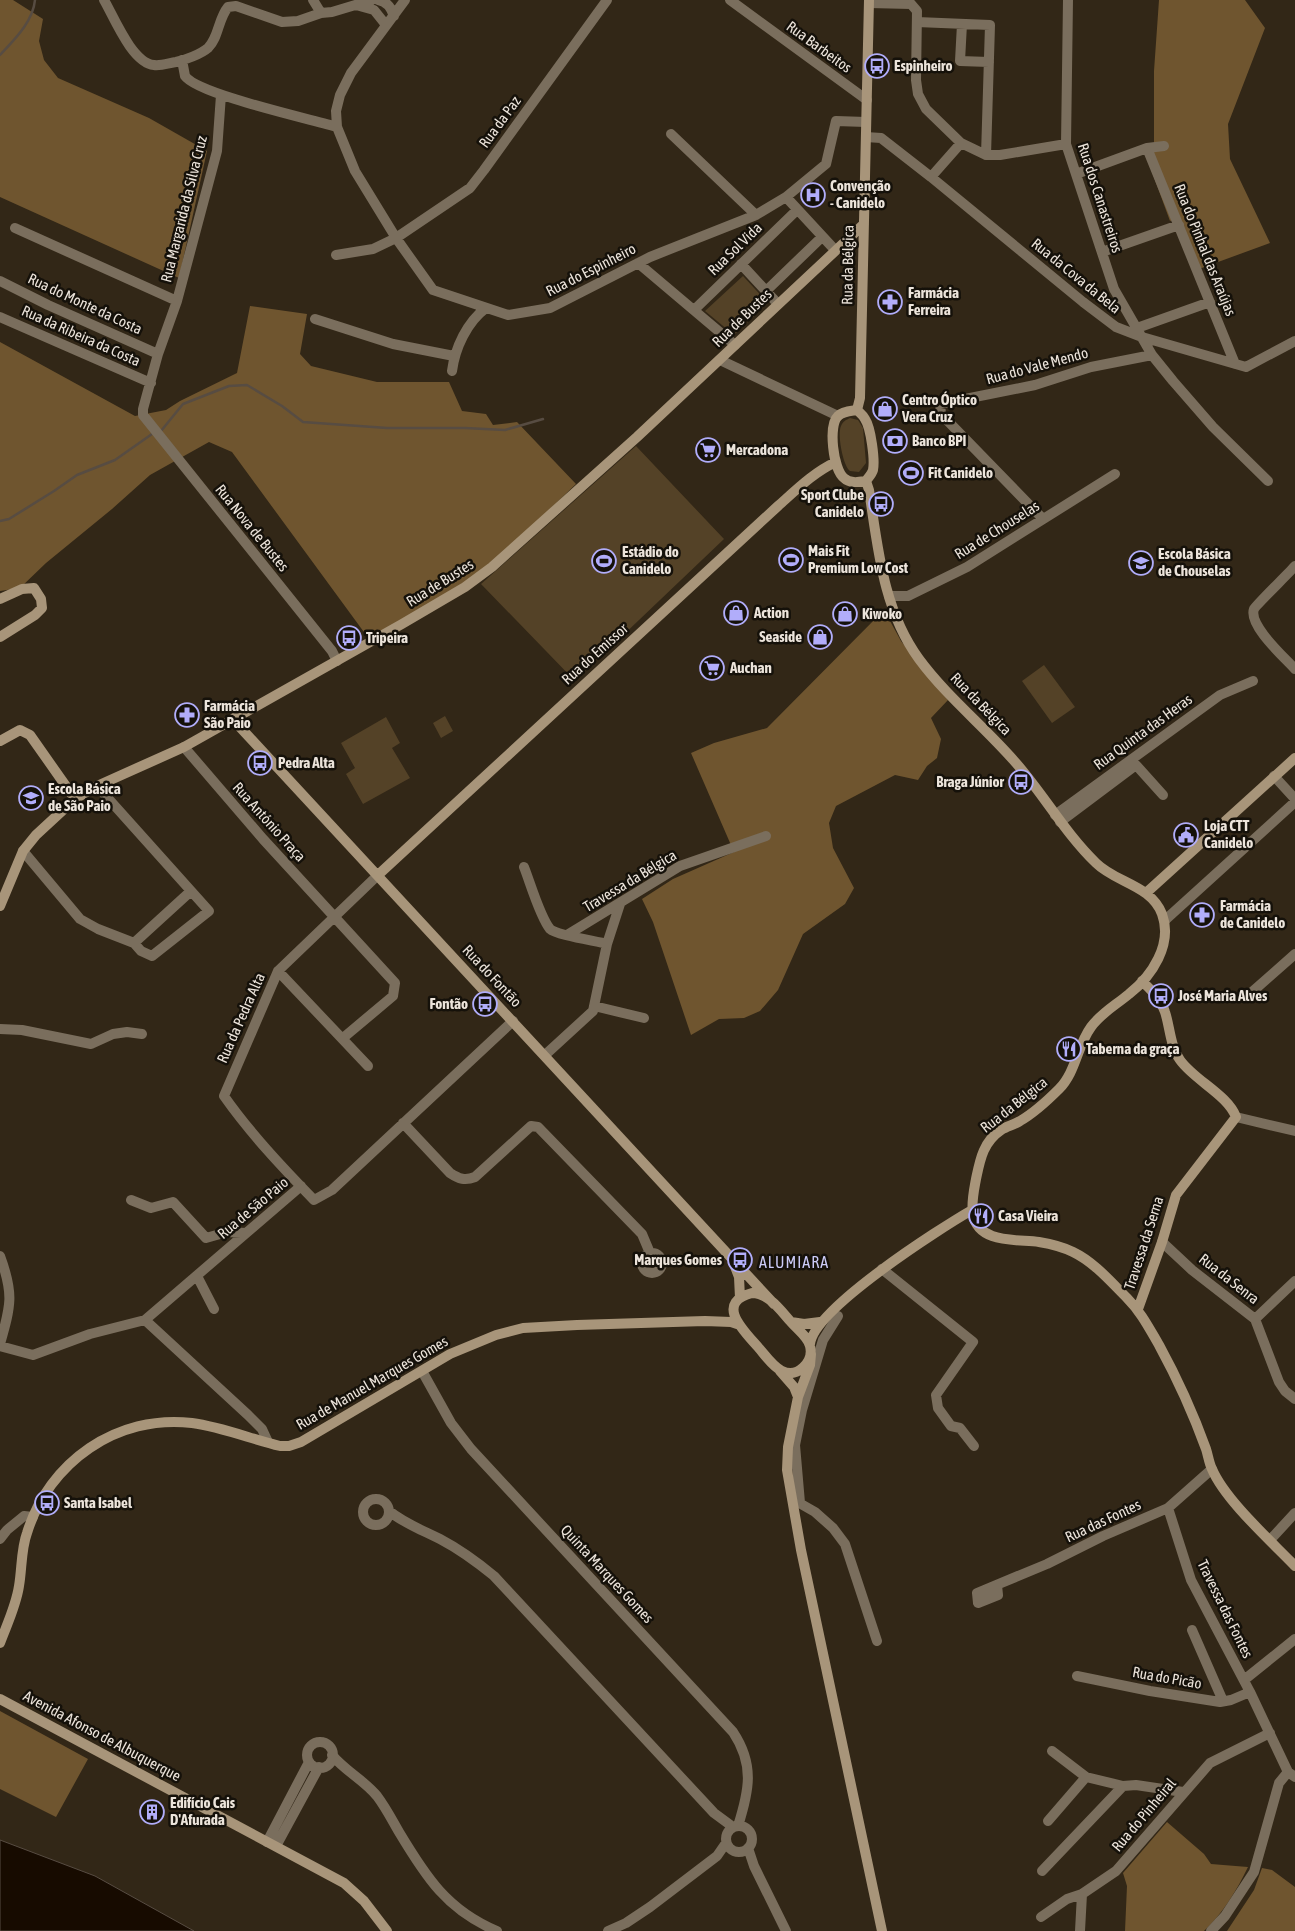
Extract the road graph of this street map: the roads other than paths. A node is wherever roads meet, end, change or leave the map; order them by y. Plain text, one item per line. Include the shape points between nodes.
1 (104, 0) edge
2 (313, 0) edge
3 (372, 0) edge
4 (378, 0) edge
5 (405, 0) edge
6 (607, 0) edge
7 (730, 0) edge
8 (1068, 0) edge
9 (869, 2) edge
10 (355, 5) junction
11 (321, 13) junction
12 (394, 16) junction
13 (917, 22) junction
14 (962, 24) junction
15 (386, 25) junction
16 (182, 60) junction
17 (989, 62) junction
18 (220, 95) junction
19 (866, 100) junction
20 (866, 122) junction
21 (337, 127) junction
22 (671, 134) dead end
23 (866, 137) junction
24 (961, 143) junction
25 (1066, 144) junction
26 (1164, 146) dead end
27 (1147, 148) junction
28 (986, 155) junction
29 (1076, 174) junction
30 (931, 177) junction
31 (786, 197) junction
32 (797, 210) junction
33 (756, 216) junction
34 (864, 224) junction
35 (1179, 224) junction
36 (15, 228) dead end
37 (822, 237) junction
38 (396, 238) junction
39 (834, 250) junction
40 (1102, 252) junction
41 (336, 255) dead end
42 (638, 263) junction
43 (741, 264) junction
44 (0, 281) edge
45 (766, 290) junction
46 (177, 301) junction
47 (1210, 302) junction
48 (778, 304) junction
49 (486, 308) junction
50 (694, 310) junction
51 (0, 317) edge
52 (315, 319) dead end
53 (1139, 332) junction
54 (1295, 341) edge
55 (735, 345) junction
56 (158, 354) junction
57 (1152, 355) junction
58 (454, 356) junction
59 (720, 360) junction
60 (1235, 364) junction
61 (452, 370) dead end
62 (151, 383) junction
63 (857, 410) junction
64 (143, 416) joint
65 (838, 416) junction
66 (836, 462) junction
67 (1115, 474) dead end
68 (866, 480) junction
69 (1268, 482) dead end
70 (1043, 519) junction
71 (1295, 566) edge
72 (889, 596) junction
73 (0, 599) edge
74 (0, 637) edge
75 (337, 660) junction
76 (1295, 669) edge
77 (1253, 681) dead end
78 (234, 718) junction
79 (0, 741) edge
80 (184, 747) junction
81 (1295, 758) edge
82 (1274, 776) junction
83 (98, 786) junction
84 (1163, 795) dead end
85 (75, 799) junction
86 (1295, 801) edge
87 (1058, 818) junction
88 (766, 836) dead end
89 (23, 851) junction
90 (524, 866) dead end
91 (378, 875) junction
92 (191, 891) junction
93 (1146, 893) junction
94 (620, 904) junction
95 (0, 906) edge
96 (334, 916) junction
97 (1164, 921) junction
98 (567, 935) junction
99 (134, 944) junction
100 (607, 944) junction
101 (1295, 954) edge
102 (278, 971) junction
103 (1142, 981) junction
104 (1252, 992) dead end
105 (594, 1006) junction
106 (644, 1018) dead end
107 (514, 1021) junction
108 (0, 1028) edge
109 (142, 1034) dead end
110 (343, 1038) junction
111 (545, 1054) junction
112 (368, 1066) dead end
113 (1236, 1117) junction
114 (403, 1123) junction
115 (1295, 1130) edge
116 (301, 1186) junction
117 (131, 1200) dead end
118 (972, 1210) junction
119 (246, 1233) junction
120 (1162, 1242) junction
121 (650, 1253) dead end
122 (728, 1255) junction
123 (0, 1256) edge
124 (882, 1269) junction
125 (4, 1274) edge
126 (197, 1276) junction
127 (1295, 1281) edge
128 (737, 1302) junction
129 (774, 1304) junction
130 (214, 1309) dead end
131 (1138, 1309) junction
132 (838, 1316) dead end
133 (1255, 1318) junction
134 (145, 1320) junction
135 (705, 1321) junction
136 (791, 1322) junction
137 (820, 1322) junction
138 (738, 1324) junction
139 (0, 1345) edge
140 (810, 1349) junction
141 (778, 1368) junction
142 (422, 1371) junction
143 (798, 1397) junction
144 (1295, 1399) edge
145 (268, 1442) junction
146 (974, 1446) dead end
147 (1212, 1469) junction
148 (795, 1501) junction
149 (1168, 1508) junction
150 (1295, 1513) edge
151 (387, 1516) dead end
152 (33, 1517) junction
153 (0, 1539) edge
154 (1270, 1540) junction
155 (1295, 1566) edge
156 (996, 1585) dead end
157 (1192, 1630) dead end
158 (1295, 1639) edge
159 (877, 1641) dead end
160 (0, 1643) edge
161 (1078, 1676) dead end
162 (1244, 1680) junction
163 (1250, 1692) junction
164 (0, 1699) edge
165 (1223, 1701) junction
166 (1270, 1733) junction
167 (1052, 1751) dead end
168 (332, 1755) junction
169 (318, 1765) junction
170 (341, 1766) junction
171 (1292, 1775) edge
172 (1086, 1777) junction
173 (1123, 1786) junction
174 (1182, 1792) junction
175 (1048, 1821) dead end
176 (734, 1832) junction
177 (271, 1844) junction
178 (741, 1851) junction
179 (717, 1856) junction
180 (1042, 1871) dead end
181 (1082, 1894) junction
182 (1041, 1917) dead end
183 (387, 1931) edge
184 (498, 1931) edge
185 (608, 1931) edge
186 (786, 1931) edge
187 (882, 1931) edge
188 (1080, 1931) edge
189 (1211, 1931) edge

1 - 16 street via 140,59 154,66
2 - 11 street
3 - 10 street
4 - 12 street via 390,7
5 - 12 street, Rua do Espinheiro
6 - 38 street, Rua da Paz via 470,188
7 - 19 street, Rua Barbeitos
8 - 25 street, Rua dos Canastreiros
9 - 13 street via 912,4 917,11
9 - 19 main road, Rua da Bélgica
10 - 11 street
10 - 15 street via 374,10
11 - 16 street via 298,21 282,22 236,6 228,7 208,48
12 - 15 street, Rua do Espinheiro
13 - 14 street
13 - 24 street via 918,94 926,109
14 - 17 street via 990,25
14 - 17 street via 960,61
15 - 21 street, Rua do Espinheiro via 351,73 340,95
16 - 18 street via 188,80
17 - 28 street
18 - 21 street
18 - 46 street, Rua Margarida da Silva Cruz via 217,151
19 - 20 main road, Rua da Bélgica
20 - 23 main road, Rua da Bélgica
20 - 31 street, Rua do Espinheiro via 836,122 826,164
21 - 38 street, Rua do Espinheiro via 354,171
22 - 33 street
23 - 30 street, Rua da Cova da Bela via 881,138
23 - 34 main road, Rua da Bélgica
24 - 28 street
24 - 30 street
25 - 28 street
25 - 29 street, Rua dos Canastreiros
26 - 27 street
27 - 29 street
27 - 35 street, Rua do Pinhal das Araújas
29 - 40 street, Rua dos Canastreiros
30 - 53 street, Rua da Cova da Bela via 1116,327
31 - 32 street
31 - 33 street, Rua do Espinheiro
32 - 37 street
32 - 43 street, Rua Sol Vida
33 - 42 street, Rua do Espinheiro
34 - 39 main road, Rua de Bustes
34 - 63 main road, Rua da Bélgica via 860,398
35 - 40 street
35 - 47 street, Rua do Pinhal das Araújas
36 - 46 street
37 - 39 street
37 - 45 street
38 - 41 street, Rua da Paz via 373,249
38 - 49 street, Rua do Espinheiro via 434,290
39 - 48 main road, Rua de Bustes
40 - 53 street, Rua dos Canastreiros via 1114,289
42 - 49 street, Rua do Espinheiro via 550,308 508,315
42 - 50 street
43 - 45 street
43 - 50 street, Rua Sol Vida
44 - 56 street, Rua do Monte da Costa
45 - 48 street
46 - 56 street, Rua Margarida da Silva Cruz
47 - 53 street
47 - 60 street, Rua do Pinhal das Araújas
48 - 55 main road, Rua de Bustes
49 - 58 street via 474,317
50 - 55 street
51 - 62 street, Rua da Ribeira da Costa
52 - 58 street via 393,344
53 - 57 street, Rua dos Canastreiros
53 - 60 street, Rua da Cova da Bela
54 - 60 street, Rua da Cova da Bela via 1246,366
55 - 59 main road, Rua de Bustes
56 - 62 street, Rua Margarida da Silva Cruz
57 - 69 street, Rua dos Canastreiros via 1212,427
57 - 70 street, Rua do Vale Mendo via 1091,367 1035,385 940,404 941,414
58 - 61 street
59 - 65 street
59 - 75 main road, Rua de Bustes via 492,567 451,595
62 - 64 street, Rua Margarida da Silva Cruz via 142,408
63 - 65 main road
63 - 68 main road, Rua da Bélgica via 866,419 870,432 872,470
64 - 75 street, Rua Nova de Bustes
65 - 66 main road via 832,433
66 - 68 main road via 844,478 855,482
66 - 91 main road, Rua do Emissor via 826,466 778,506
67 - 70 street, Rua de Chouselas
68 - 72 main road, Rua da Bélgica
70 - 72 street, Rua de Chouselas via 967,567 908,596
71 - 76 street via 1254,608 1253,618 1257,628
72 - 87 main road, Rua da Bélgica via 898,622 920,659 946,691 1014,760
73 - 74 main road via 22,589 34,588 42,608
75 - 78 main road, Rua de Bustes
77 - 87 street, Rua Quinta das Heras via 1220,695
78 - 80 main road, Rua de Bustes
78 - 91 main road, Rua do Fontão
79 - 85 main road via 20,730 30,735
80 - 83 main road, Rua de Bustes
80 - 96 street, Rua António Praça via 263,840
81 - 82 main road
82 - 86 street
82 - 93 main road
83 - 85 main road, Rua de Bustes
83 - 92 street
84 - 87 street, Rua Quinta das Heras via 1136,764
85 - 89 main road, Rua de Bustes
86 - 97 street
87 - 93 main road, Rua da Bélgica via 1095,863
88 - 94 street, Travessa da Bélgica via 680,866
89 - 95 main road, Rua de Bustes
89 - 99 street via 80,918
90 - 98 street via 551,930
91 - 96 street, Rua da Pedra Alta
91 - 107 main road, Rua do Fontão
92 - 99 street
92 - 99 street via 209,911 152,956
93 - 97 main road, Rua da Bélgica via 1156,903
94 - 98 street, Travessa da Bélgica
94 - 100 street
96 - 102 street, Rua da Pedra Alta
96 - 110 street, Rua António Praça via 395,983 393,996
97 - 103 main road, Rua da Bélgica via 1166,934 1162,953
98 - 100 street
100 - 105 street
101 - 104 street
102 - 110 street
102 - 116 street, Rua da Pedra Alta via 224,1096
103 - 113 main road via 1164,1010 1178,1058 1224,1101
103 - 118 main road, Rua da Bélgica via 1094,1022 1067,1080 1059,1090 1020,1122 1001,1130 984,1148 980,1155
105 - 106 street
105 - 111 street via 593,1011
107 - 111 main road, Rua do Fontão
107 - 114 street, Rua de São Paio
108 - 109 street via 91,1044 113,1034
110 - 112 street
111 - 122 main road, Rua do Fontão
113 - 115 street
113 - 120 main road, Travessa da Serna via 1176,1195
114 - 116 street, Rua de São Paio via 332,1190 314,1200
114 - 121 street via 450,1173 465,1180 476,1177 531,1126 538,1127 642,1234
116 - 119 street, Rua de São Paio
117 - 119 street via 151,1208 173,1202 206,1238 227,1232
118 - 124 main road
118 - 131 main road via 976,1224 998,1238 1038,1242 1077,1254
119 - 126 street, Rua de São Paio
120 - 131 main road, Travessa da Serna
120 - 133 street, Rua da Senra via 1192,1270
122 - 128 main road, Rua do Fontão via 739,1277
122 - 129 main road, Rua do Fontão
123 - 125 street
124 - 137 main road
124 - 146 street via 973,1342 936,1395 938,1408 951,1426 960,1428
125 - 139 street via 10,1288 9,1313
126 - 130 street
126 - 134 street, Rua de São Paio
127 - 133 street
128 - 129 main road via 752,1293 760,1294
128 - 135 main road via 718,1317
128 - 138 main road, Rua do Fontão via 735,1318
129 - 136 main road, Rua do Fontão
131 - 147 main road via 1174,1373
132 - 148 street via 823,1340 802,1410 795,1445
133 - 144 street, Rua da Senra via 1279,1382
134 - 139 street, Rua de São Paio via 90,1334 33,1355
134 - 145 street via 248,1415 262,1429
135 - 138 main road, Rua de Manuel Marques Gomes
135 - 142 main road, Rua de Manuel Marques Gomes via 523,1328 467,1346
136 - 137 main road
136 - 140 main road, Rua do Fontão
137 - 140 main road via 811,1337
138 - 141 main road
140 - 141 main road via 800,1370 788,1373
140 - 143 main road via 810,1365
141 - 143 main road
142 - 145 main road, Rua de Manuel Marques Gomes via 297,1444 285,1446
142 - 176 street, Quinta Marques Gomes via 470,1449 734,1732 747,1761 749,1783 746,1803
143 - 148 main road via 787,1470
145 - 152 main road, Rua de Manuel Marques Gomes via 194,1423 140,1425 103,1439 69,1464 45,1493
147 - 149 street, Rua das Fontes
147 - 154 main road via 1238,1507
148 - 159 street via 815,1512 845,1544
148 - 187 main road
149 - 156 street, Rua das Fontes
149 - 162 street, Travessa das Fontes via 1191,1580
150 - 154 street
151 - 176 street via 440,1539 494,1576
152 - 153 street via 24,1516
152 - 160 main road, Rua de Manuel Marques Gomes via 26,1535 15,1604
154 - 155 main road
157 - 165 street
158 - 162 street
161 - 165 street, Rua do Picão via 1150,1691
162 - 163 street, Travessa das Fontes
163 - 165 street, Rua do Picão
163 - 166 street, Travessa das Fontes
164 - 177 main road, Avenida Afonso de Albuquerque
166 - 171 street, Travessa das Fontes
166 - 174 street, Rua do Pinheiral via 1210,1763
167 - 172 street
168 - 169 street via 332,1759
168 - 169 street via 326,1744 314,1743 307,1752
168 - 170 street
169 - 170 street
169 - 177 street
170 - 184 street via 377,1796 421,1869 441,1894 469,1917
171 - 189 street via 1279,1783 1254,1872
172 - 173 street
172 - 175 street
173 - 174 street
173 - 180 street
174 - 181 street, Rua do Pinheiral via 1116,1871
176 - 178 street via 731,1850
176 - 178 street, Quinta Marques Gomes via 752,1837
176 - 179 street
177 - 183 main road, Avenida Afonso de Albuquerque via 350,1887
178 - 179 street
178 - 186 street via 754,1866
179 - 185 street via 644,1911
181 - 182 street, Rua do Pinheiral via 1067,1899
181 - 188 street

